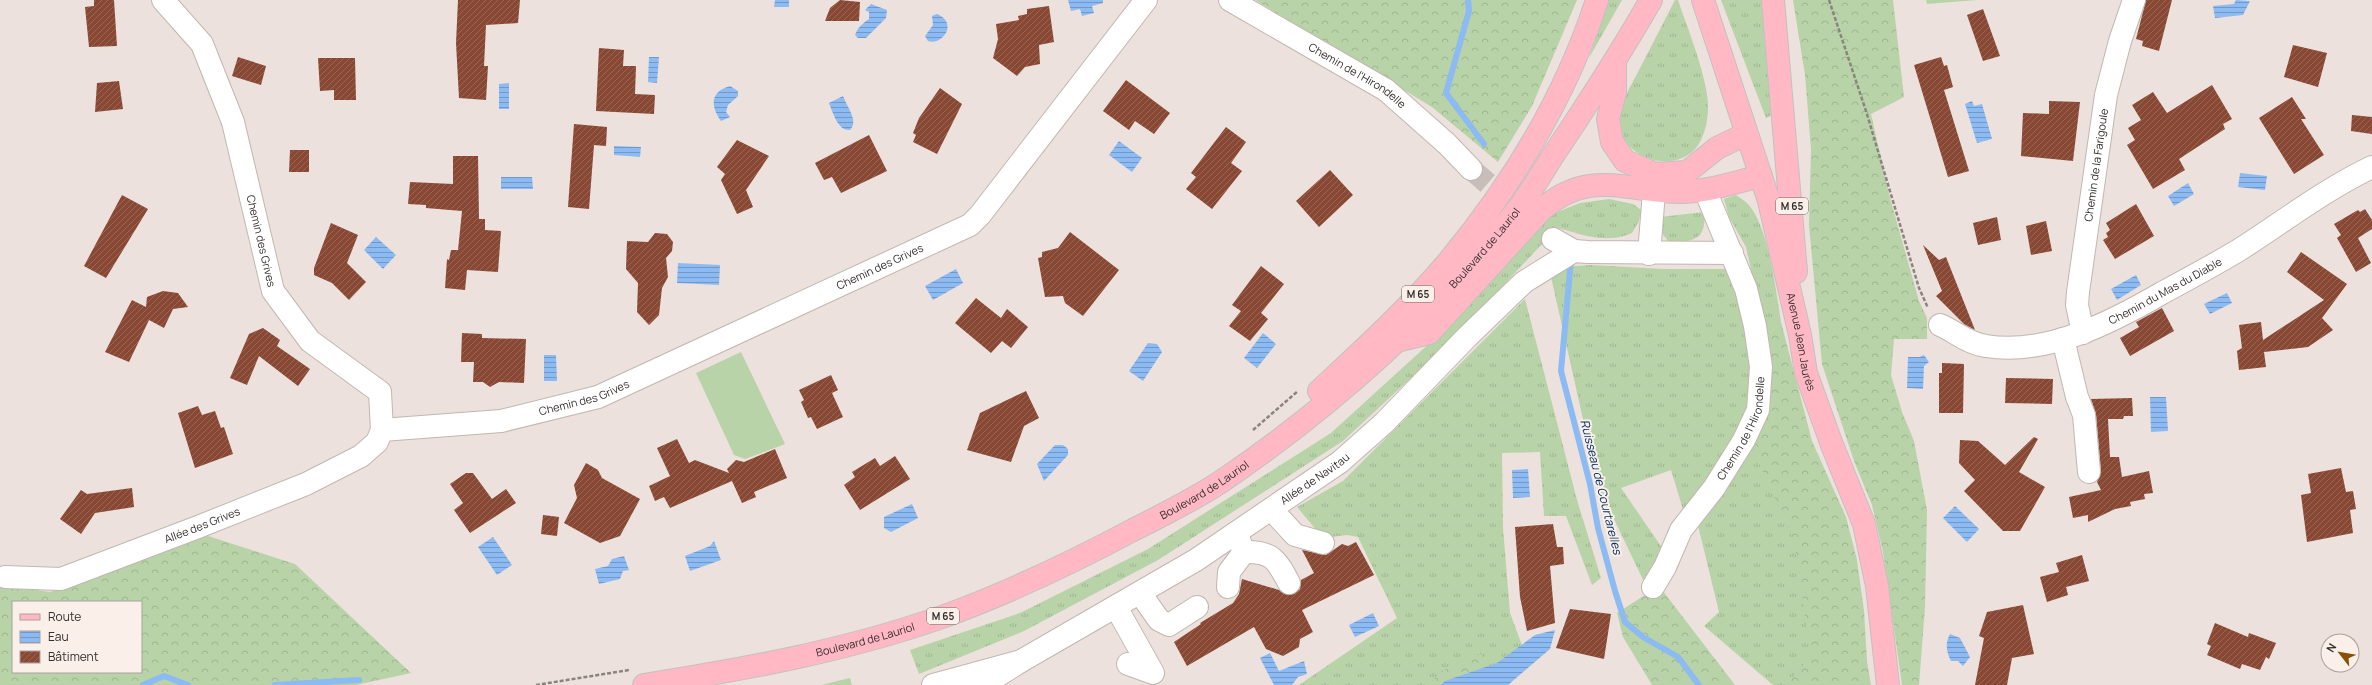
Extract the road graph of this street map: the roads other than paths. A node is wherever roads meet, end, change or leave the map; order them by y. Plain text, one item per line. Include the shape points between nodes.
1 (163, 0) edge
2 (1146, 0) edge
3 (1230, 0) edge
4 (1597, 0) edge
5 (1651, 0) edge
6 (1703, 0) edge
7 (1773, 0) edge
8 (2134, 0) edge
9 (1615, 64) junction
10 (1746, 134) junction
11 (2372, 167) edge
12 (1471, 169) tunnel mouth
13 (1687, 172) junction
14 (1761, 176) junction
15 (1655, 183) junction
16 (1705, 190) junction
17 (1553, 240) tunnel mouth
18 (1574, 251) junction
19 (1732, 253) junction
20 (1649, 254) junction
21 (1940, 325) road end
22 (1800, 335) junction
23 (2073, 336) junction
24 (1396, 341) junction
25 (382, 430) junction
26 (2089, 472) dead end
27 (1220, 483) junction
28 (1271, 509) junction
29 (1240, 543) junction
30 (1323, 543) dead end
31 (5, 577) dead end
32 (1289, 583) dead end
33 (1228, 587) dead end
34 (1653, 587) dead end
35 (1140, 593) junction
36 (1116, 607) junction
37 (1197, 607) dead end
38 (1021, 661) junction
39 (1128, 664) dead end
40 (640, 677) edge
41 (1007, 679) edge
42 (933, 685) edge
43 (983, 685) edge
44 (1888, 685) edge

1 - 25 street, Chemin des Grives via 202,44 233,122 273,291 310,341 380,392
2 - 25 street, Chemin des Grives via 970,225 598,397 502,421
3 - 12 street, Chemin de l'Hirondelle via 1386,90
4 - 27 main road, M 65 via 1584,40 1541,128 1516,169 1452,256 1411,302
5 - 9 main road, M 65
6 - 10 main road, Avenue Jean Jaurès
7 - 22 main road, M 65 via 1794,234
8 - 23 street, Chemin de la Farigoule via 2106,95
9 - 15 main road, M 65 via 1616,92 1608,119 1612,142 1625,161
9 - 24 main road, Boulevard de Lauriol / M 65 via 1510,219
10 - 13 main road via 1717,148
10 - 14 main road, Avenue Jean Jaurès
11 - 23 street, Chemin du Mas du Diable via 2306,204 2239,250 2127,313
13 - 15 main road, M 65
13 - 16 main road
14 - 16 main road, M 65
14 - 22 main road, Avenue Jean Jaurès
15 - 16 main road, M 65
15 - 20 street
15 - 24 main road, M 65 via 1590,185 1570,190 1554,199 1524,228 1429,333
16 - 19 street, Chemin de l'Hirondelle
17 - 18 street
18 - 20 street
18 - 28 street, Allée de Navitau via 1524,282 1384,423 1340,462
19 - 20 street
19 - 34 street, Chemin de l'Hirondelle via 1746,289 1755,326 1761,367 1758,410 1744,440 1714,488 1681,530
21 - 23 street, Chemin du Mas du Diable via 1970,342 2004,348
22 - 44 main road, Avenue Jean Jaurès via 1806,373 1815,402 1864,524 1877,586
23 - 26 street, Chemin de la Farigoule via 2077,397 2084,415
24 - 27 main road, Boulevard de Lauriol / M 65 via 1302,424
25 - 31 street, Allée des Grives via 377,442 361,456 306,484 198,528 61,579
27 - 40 main road, Boulevard de Lauriol / M 65 via 1076,560 942,617 875,638 771,664
28 - 29 street, Allée de Navitau
28 - 30 street via 1295,535
29 - 32 street via 1268,554 1279,564
29 - 33 street via 1229,572
29 - 35 street, Allée de Navitau via 1196,560
35 - 36 street, Allée de Navitau
35 - 37 street via 1159,620 1169,625
36 - 38 street, Allée de Navitau
36 - 39 street via 1153,673
38 - 41 street, Allée de Navitau
38 - 42 street, Allée de Navitau
41 - 43 street, Allée de Navitau

